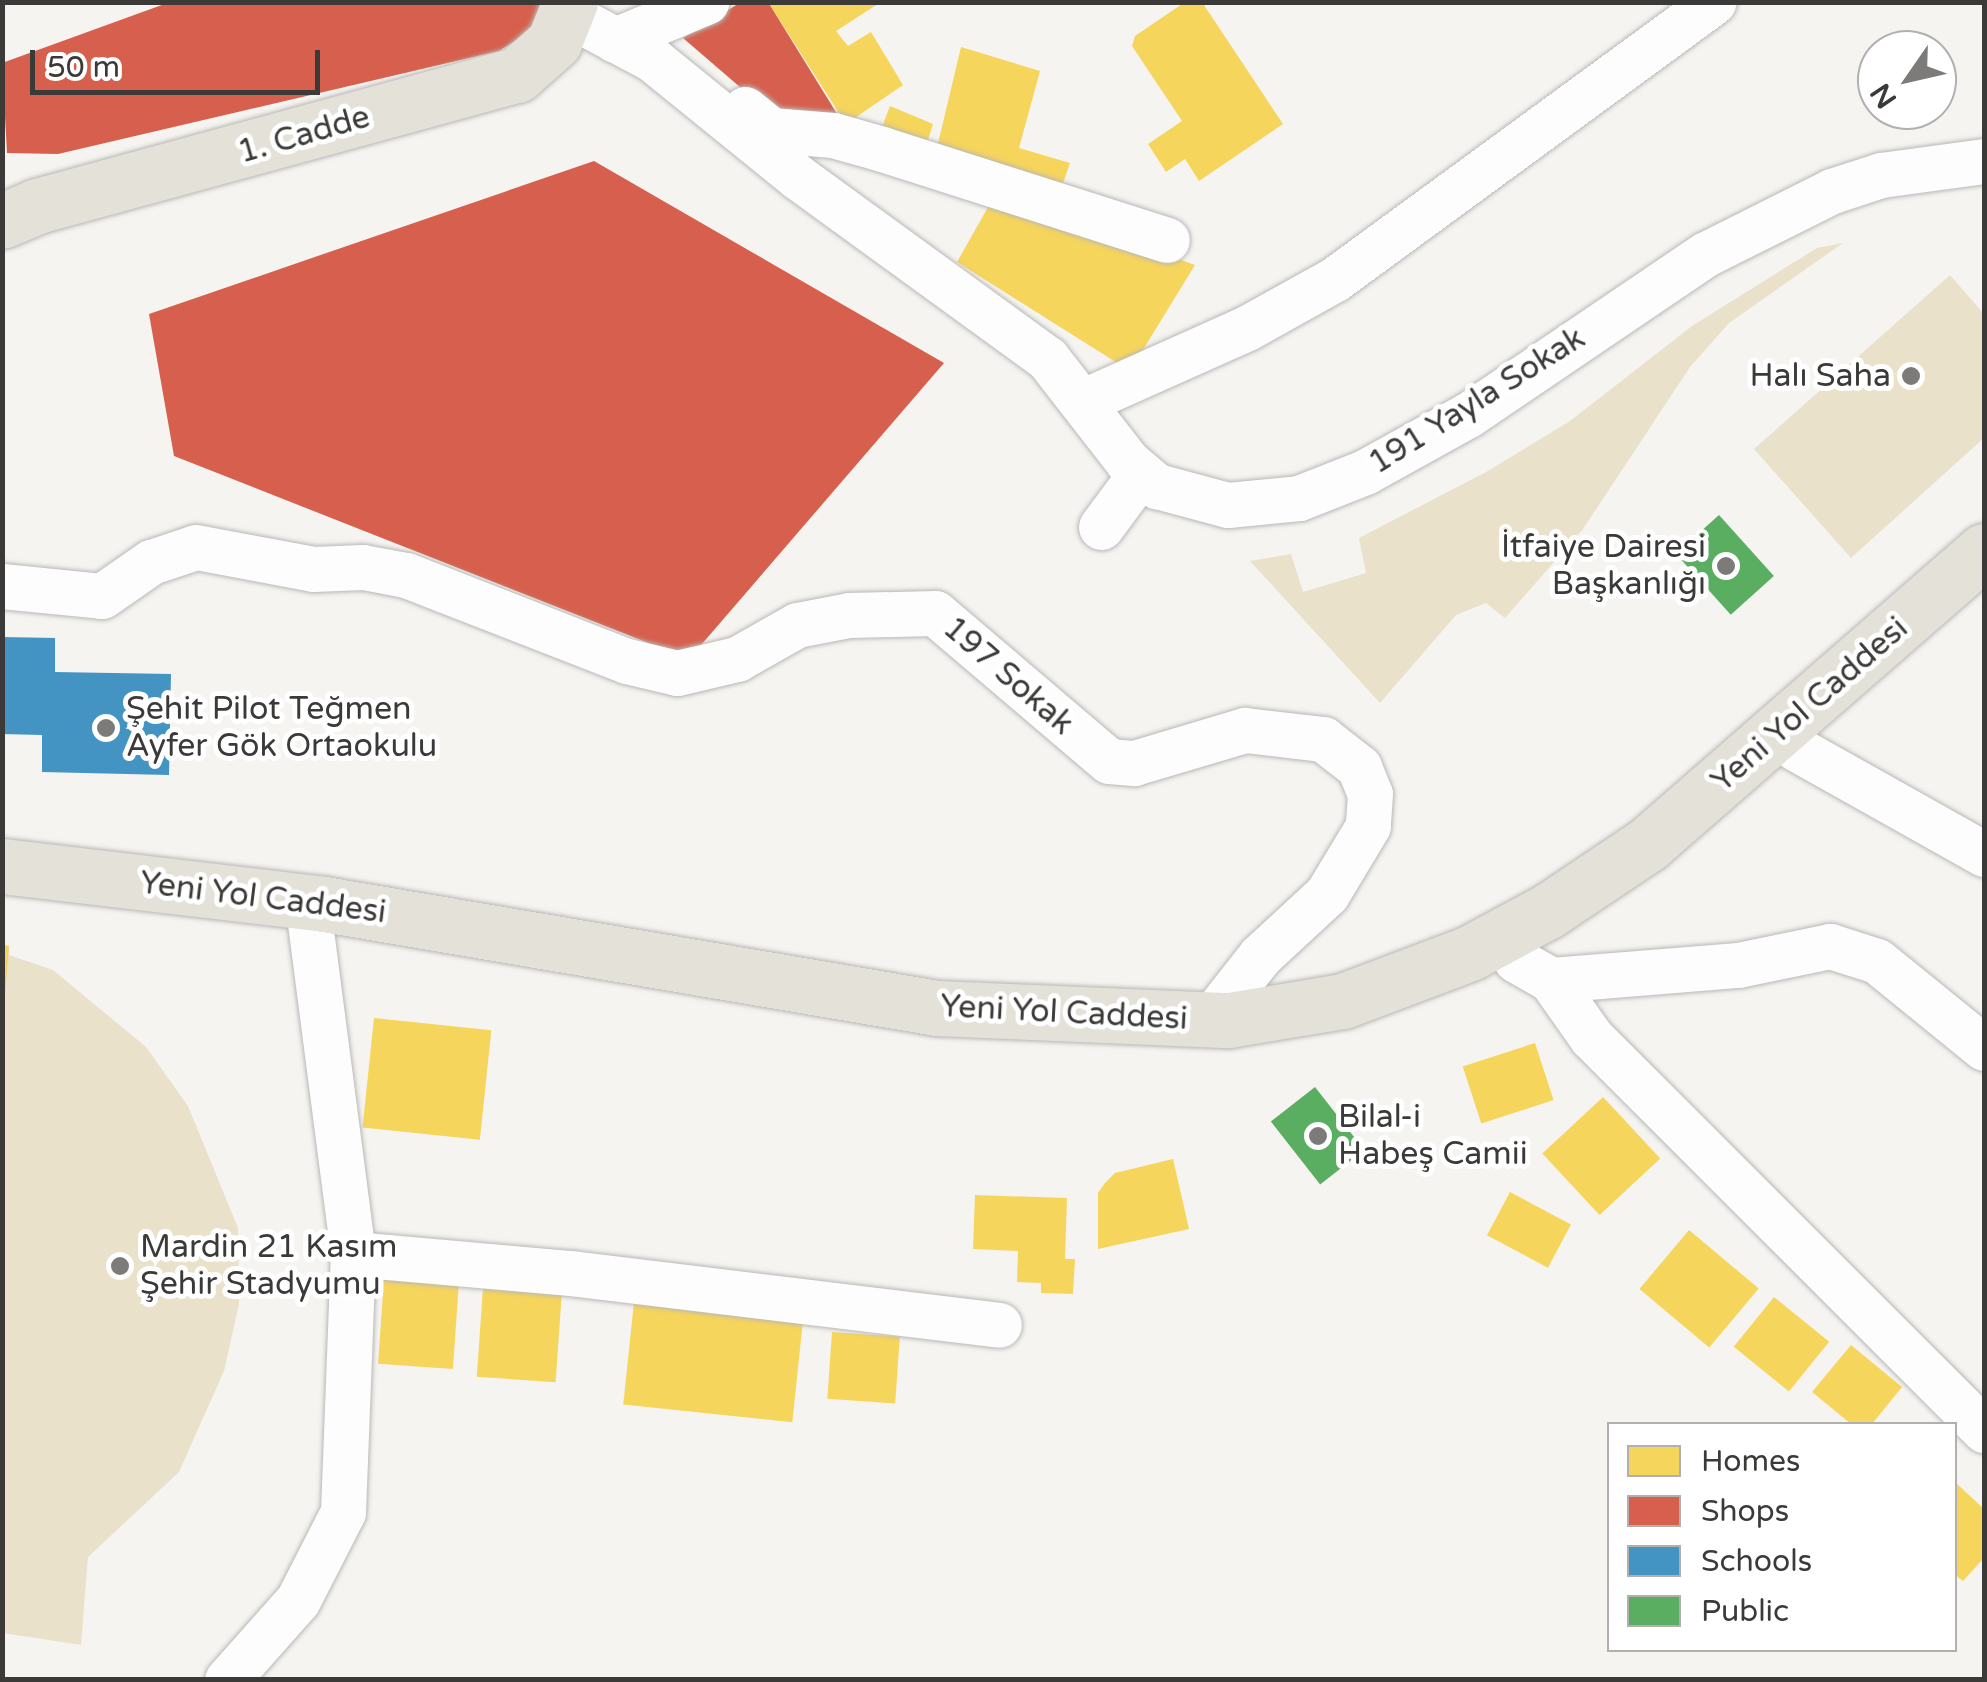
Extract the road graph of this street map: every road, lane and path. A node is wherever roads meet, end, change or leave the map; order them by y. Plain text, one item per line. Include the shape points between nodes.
1 (706, 2) edge
2 (1713, 2) edge
3 (600, 22) edge
4 (1984, 161) edge
5 (2, 221) edge
6 (1167, 240) dead end
7 (1086, 400) junction
8 (1142, 473) junction
9 (1102, 527) dead end
10 (1984, 551) edge
11 (1984, 579) edge
12 (2, 586) edge
13 (1794, 748) junction
14 (1984, 854) edge
15 (2, 866) edge
16 (2, 882) edge
17 (310, 923) junction
18 (1534, 970) junction
19 (1208, 1022) junction
20 (1984, 1048) edge
21 (353, 1254) junction
22 (1000, 1326) dead end
23 (1984, 1430) edge
24 (227, 1680) edge

1 - 3 street
2 - 7 street via 1335,279 1247,328
3 - 5 main road, 1. Cadde via 554,42 517,75
3 - 6 street via 771,130 882,149
3 - 7 street, 191 Yayla Sokak via 799,178 1036,348
4 - 8 street, 191 Yayla Sokak via 1881,175 1791,209 1706,254 1468,415 1336,486 1299,498 1228,506 1180,498
7 - 8 street, 191 Yayla Sokak
8 - 9 street
10 - 19 main road, Yeni Yol Caddesi via 1648,844 1548,911 1470,952 1343,1001
11 - 13 main road, Yeni Yol Caddesi
12 - 19 street, 197 Sokak via 102,596 151,562 196,548 313,569 363,566 406,575 677,674 738,659 797,625 849,614 935,614 1108,761 1134,763 1245,730 1323,739 1359,767 1370,794 1368,826 1326,894 1260,956
13 - 14 street
13 - 18 main road, Yeni Yol Caddesi
15 - 19 main road, Yeni Yol Caddesi via 324,904 938,1008 1138,1012
16 - 17 main road, Yeni Yol Caddesi
17 - 18 main road, Yeni Yol Caddesi via 808,1010 1022,1039 1200,1038 1296,1028
17 - 21 street
18 - 20 street via 1738,966 1830,946 1877,960
18 - 23 street via 1591,1037
21 - 22 street via 571,1273
21 - 24 street via 342,1512 298,1600

